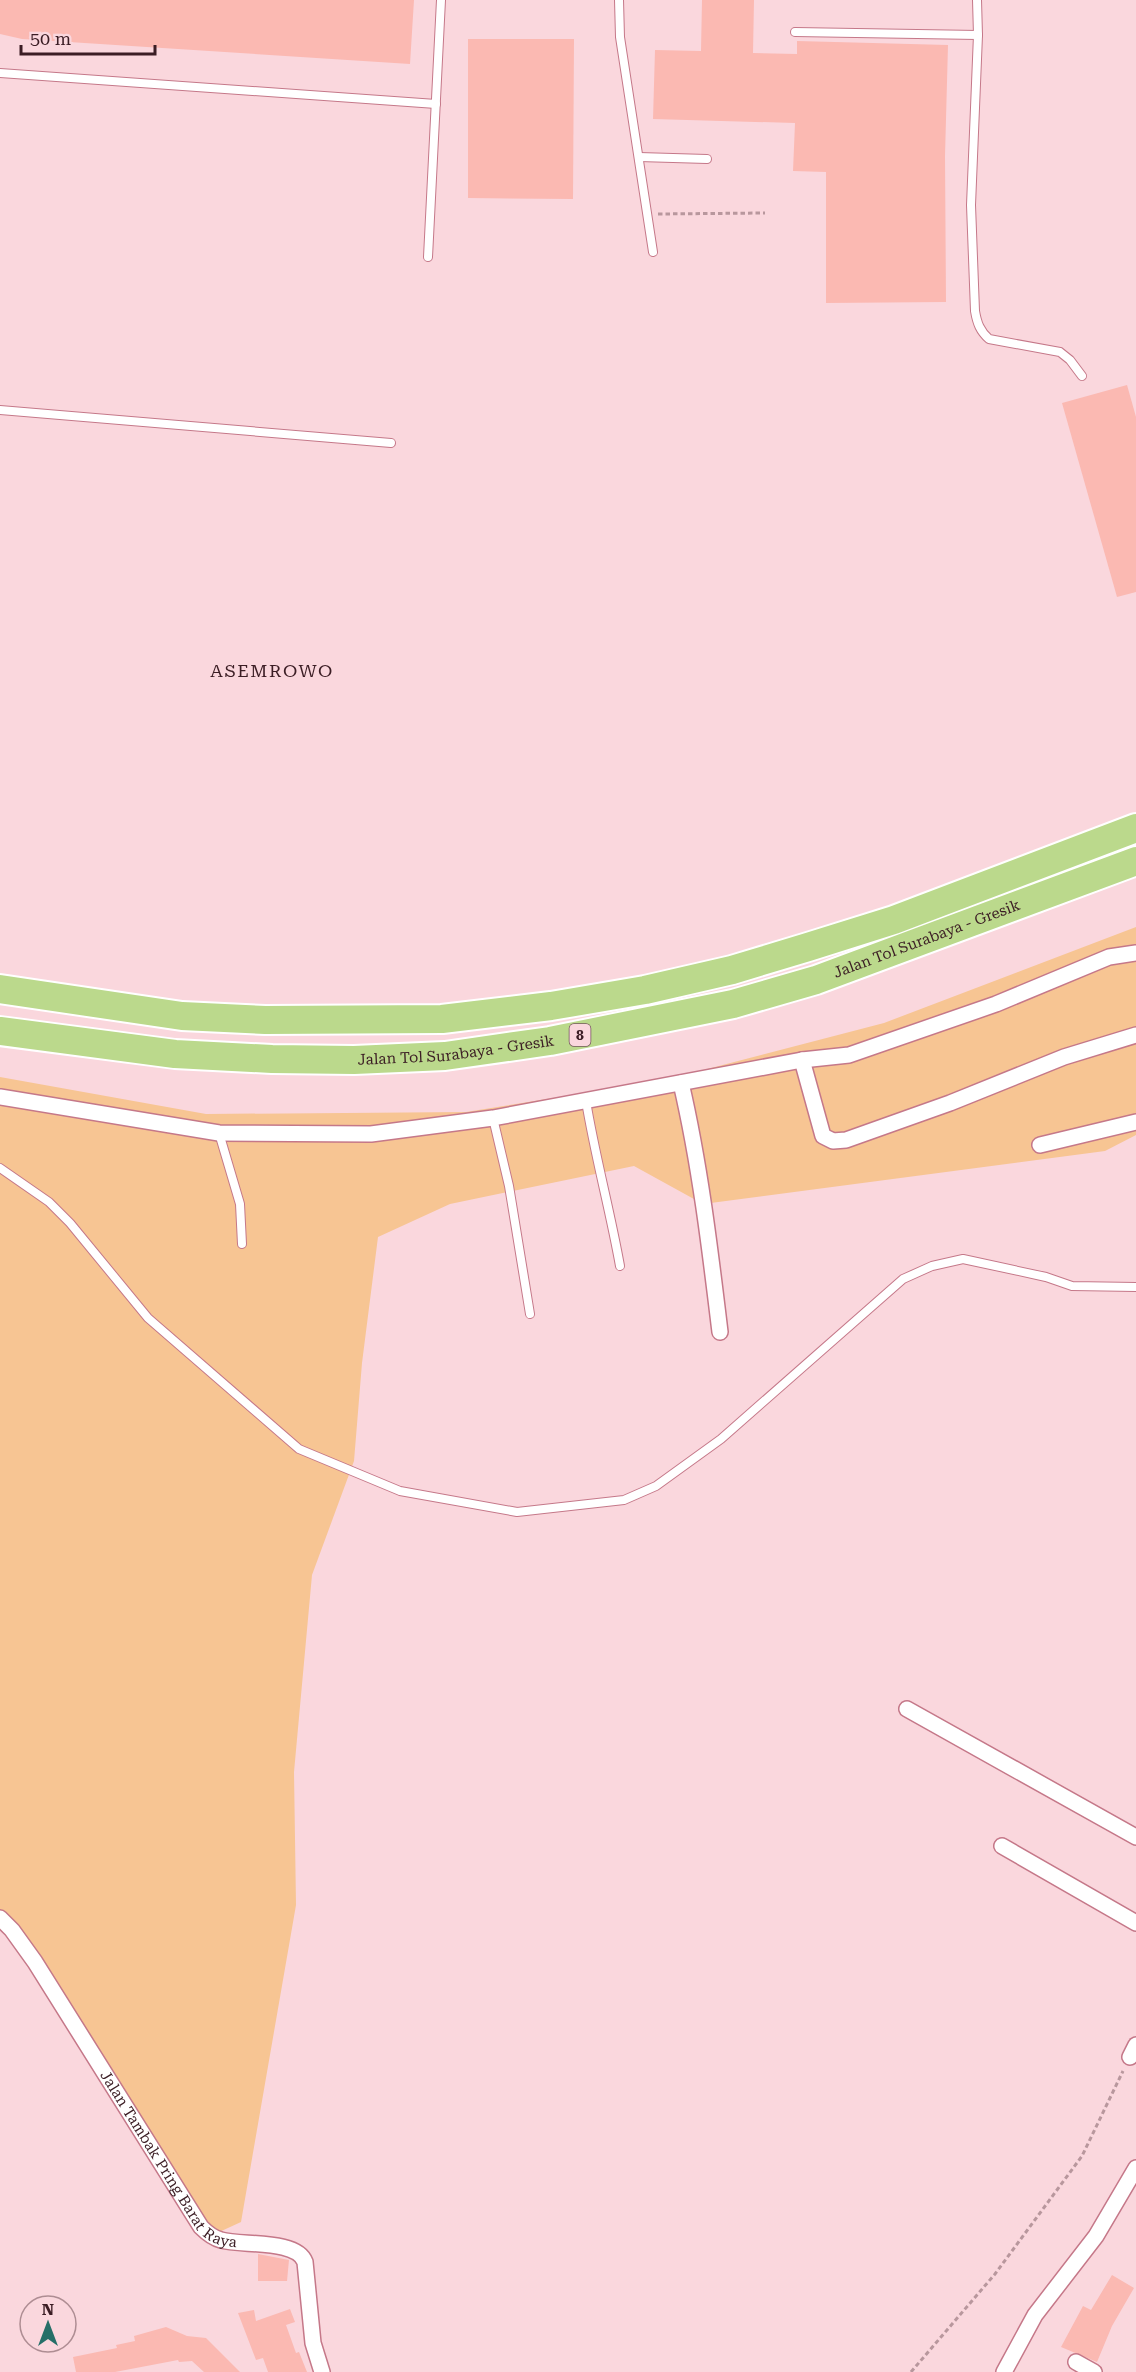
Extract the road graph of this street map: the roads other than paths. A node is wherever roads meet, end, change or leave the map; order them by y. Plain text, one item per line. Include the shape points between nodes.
1 (441, 0) edge
2 (620, 0) edge
3 (978, 0) edge
4 (795, 33) dead end
5 (978, 34) junction
6 (0, 73) edge
7 (436, 104) junction
8 (639, 158) junction
9 (707, 159) dead end
10 (653, 252) dead end
11 (428, 257) dead end
12 (1082, 376) dead end
13 (0, 410) edge
14 (390, 443) dead end
15 (1136, 828) edge
16 (1136, 861) edge
17 (1136, 953) edge
18 (0, 989) edge
19 (0, 1031) edge
20 (1136, 1035) edge
21 (802, 1060) junction
22 (681, 1083) junction
23 (0, 1097) edge
24 (586, 1101) junction
25 (493, 1118) junction
26 (1136, 1122) edge
27 (219, 1133) junction
28 (1041, 1145) dead end
29 (0, 1168) edge
30 (242, 1244) dead end
31 (620, 1266) dead end
32 (1136, 1287) edge
33 (530, 1314) dead end
34 (720, 1332) dead end
35 (907, 1709) dead end
36 (1136, 1837) edge
37 (1002, 1846) dead end
38 (0, 1918) edge
39 (1136, 1923) edge
40 (1136, 2168) edge
41 (1076, 2362) dead end
42 (322, 2372) edge
43 (1004, 2372) edge
44 (1094, 2372) edge

1 - 7 lane
2 - 8 lane via 620,37
3 - 5 lane
4 - 5 lane
5 - 12 lane via 970,205 977,322 981,333 989,339 1060,352
6 - 7 lane
7 - 11 lane
8 - 9 lane
8 - 10 lane
13 - 14 lane
15 - 18 highway, Jalan Tol Surabaya - Gresik / 8 via 894,920 807,948 645,990 550,1006 442,1019 265,1020 182,1016
16 - 19 highway, Jalan Tol Surabaya - Gresik / 8 via 816,980 733,1004 550,1041 445,1056 272,1059 175,1054
17 - 21 street via 1109,957 996,1004 849,1055
20 - 21 street via 1065,1057 846,1140 833,1141 823,1136
21 - 22 street
22 - 24 street
22 - 34 street via 710,1240
23 - 27 street
24 - 25 street
24 - 31 lane
25 - 27 street via 371,1134
25 - 33 lane via 509,1186
26 - 28 street
27 - 30 lane via 240,1204
29 - 32 lane via 49,1202 148,1318 299,1449 400,1491 517,1512 624,1500 656,1486 721,1439 887,1291 932,1266 963,1259 1072,1286
35 - 36 street
37 - 39 street
38 - 42 street, Jalan Tambak Pring Barat Raya via 35,1962 201,2227 222,2241 272,2245 303,2255 313,2343
40 - 43 street via 1096,2236 1035,2315
41 - 44 street

